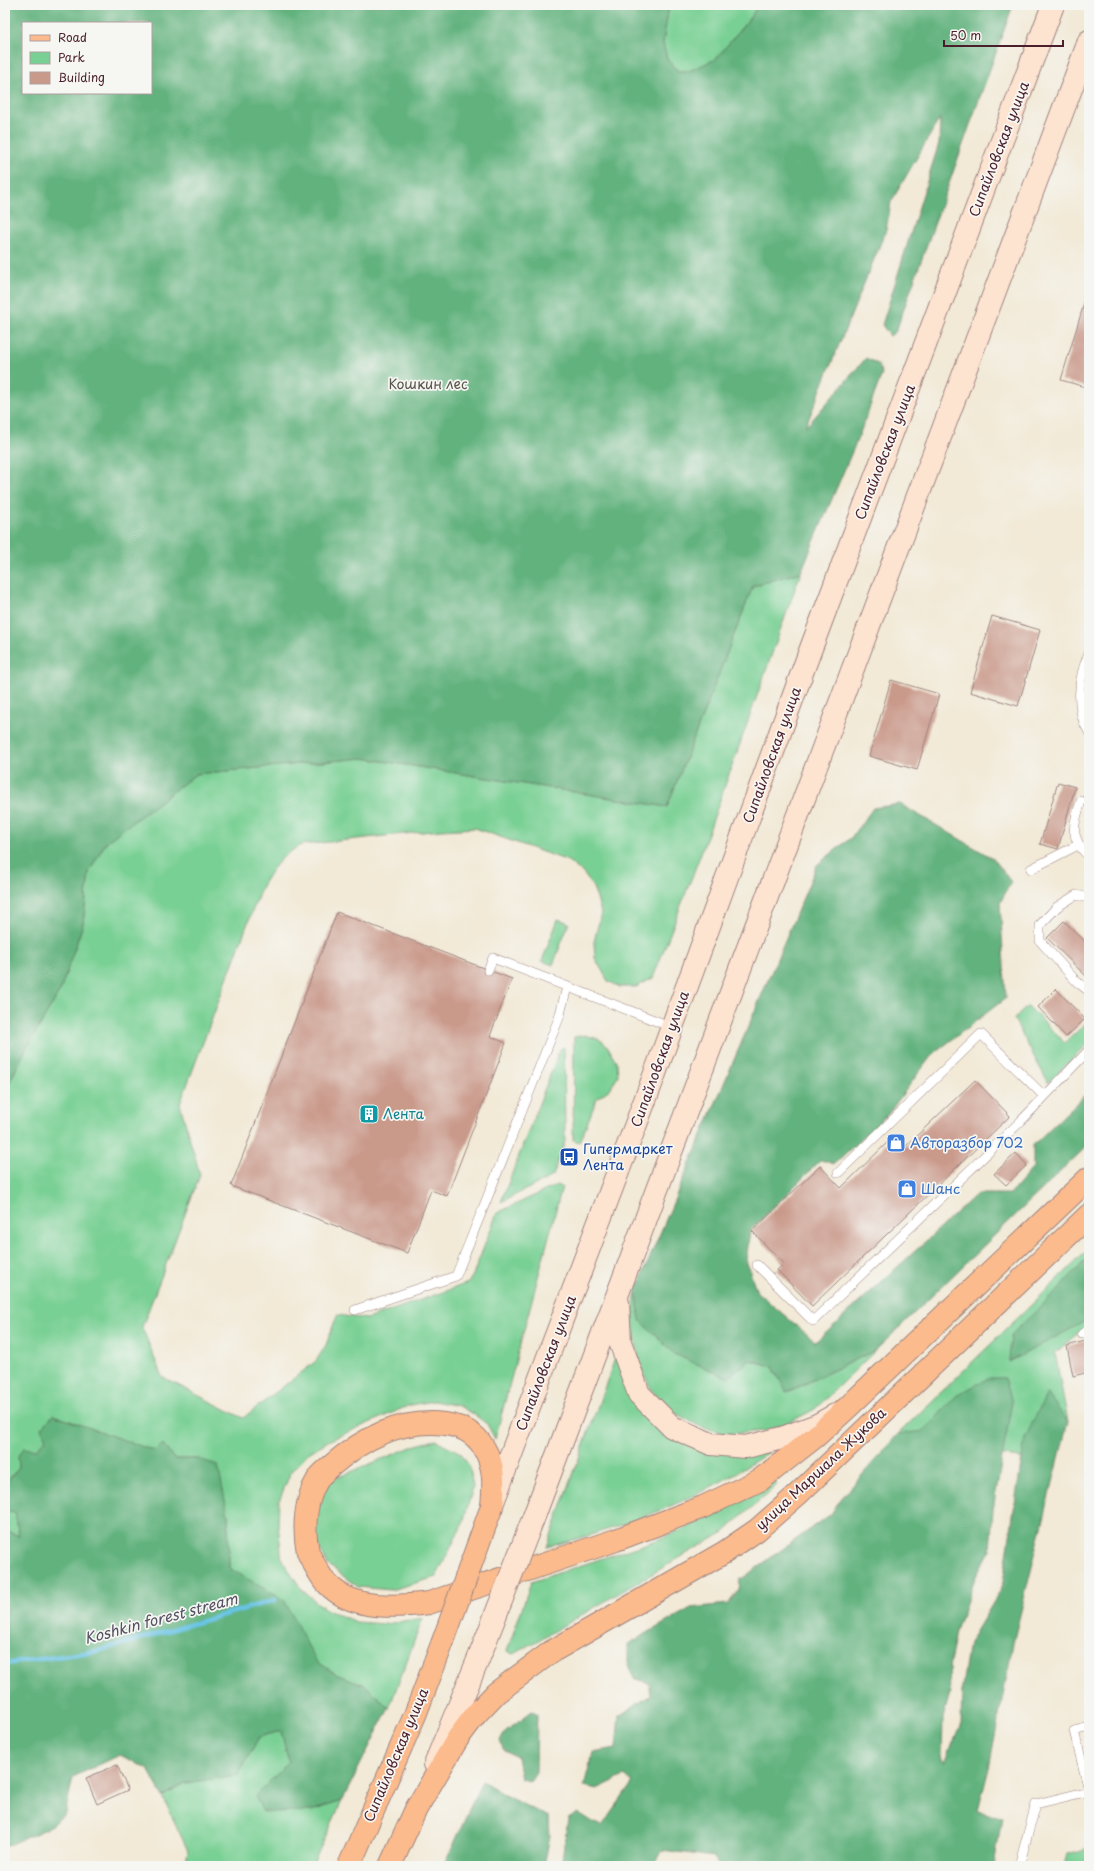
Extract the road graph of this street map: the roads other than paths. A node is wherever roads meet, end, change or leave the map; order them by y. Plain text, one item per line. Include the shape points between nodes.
1 (1054, 5) edge
2 (1089, 41) edge
3 (1084, 69) edge
4 (1089, 654) edge
5 (1089, 732) edge
6 (1081, 800) dead end
7 (1078, 845) junction
8 (1089, 857) edge
9 (1031, 869) dead end
10 (1089, 898) edge
11 (488, 970) dead end
12 (567, 987) junction
13 (1089, 991) edge
14 (672, 1027) junction
15 (1089, 1050) edge
16 (1044, 1096) junction
17 (838, 1172) dead end
18 (1089, 1178) edge
19 (1089, 1215) edge
20 (757, 1265) dead end
21 (618, 1294) junction
22 (355, 1310) dead end
23 (847, 1408) junction
24 (492, 1506) junction
25 (1089, 1727) edge
26 (1089, 1790) edge
27 (416, 1809) junction
28 (349, 1866) edge
29 (390, 1866) edge
30 (1019, 1866) edge

1 - 14 main road, Сипайловская улица via 810,651
2 - 3 main road
3 - 21 main road
4 - 5 lane via 1080,682 1082,715
6 - 7 lane via 1074,824
7 - 8 lane
7 - 9 lane
10 - 13 lane via 1076,895 1057,907 1040,925 1040,941 1077,982
11 - 12 lane via 493,958
12 - 14 lane
12 - 22 lane via 559,1018 456,1276
14 - 24 main road, Сипайловская улица
15 - 16 lane
16 - 17 lane via 981,1034
16 - 20 lane via 813,1321
18 - 23 main road, улица Маршала Жукова
19 - 27 main road, улица Маршала Жукова via 797,1495 757,1530 726,1552 551,1652 496,1693 458,1738
21 - 23 main road via 620,1342 630,1373 639,1394 672,1427 710,1444 746,1447 782,1438 817,1425
21 - 27 main road, bridge via 480,1655
23 - 24 main road, улица Маршала Жукова via 760,1480 703,1507 616,1540 429,1603 397,1607 368,1605 339,1594 322,1577 308,1553 305,1528 307,1503 318,1478 361,1444 382,1433 406,1426 453,1425 469,1432 484,1446 492,1464
24 - 28 main road, Сипайловская улица, bridge via 415,1715
25 - 26 lane via 1074,1731
26 - 30 lane via 1036,1804
27 - 29 main road

